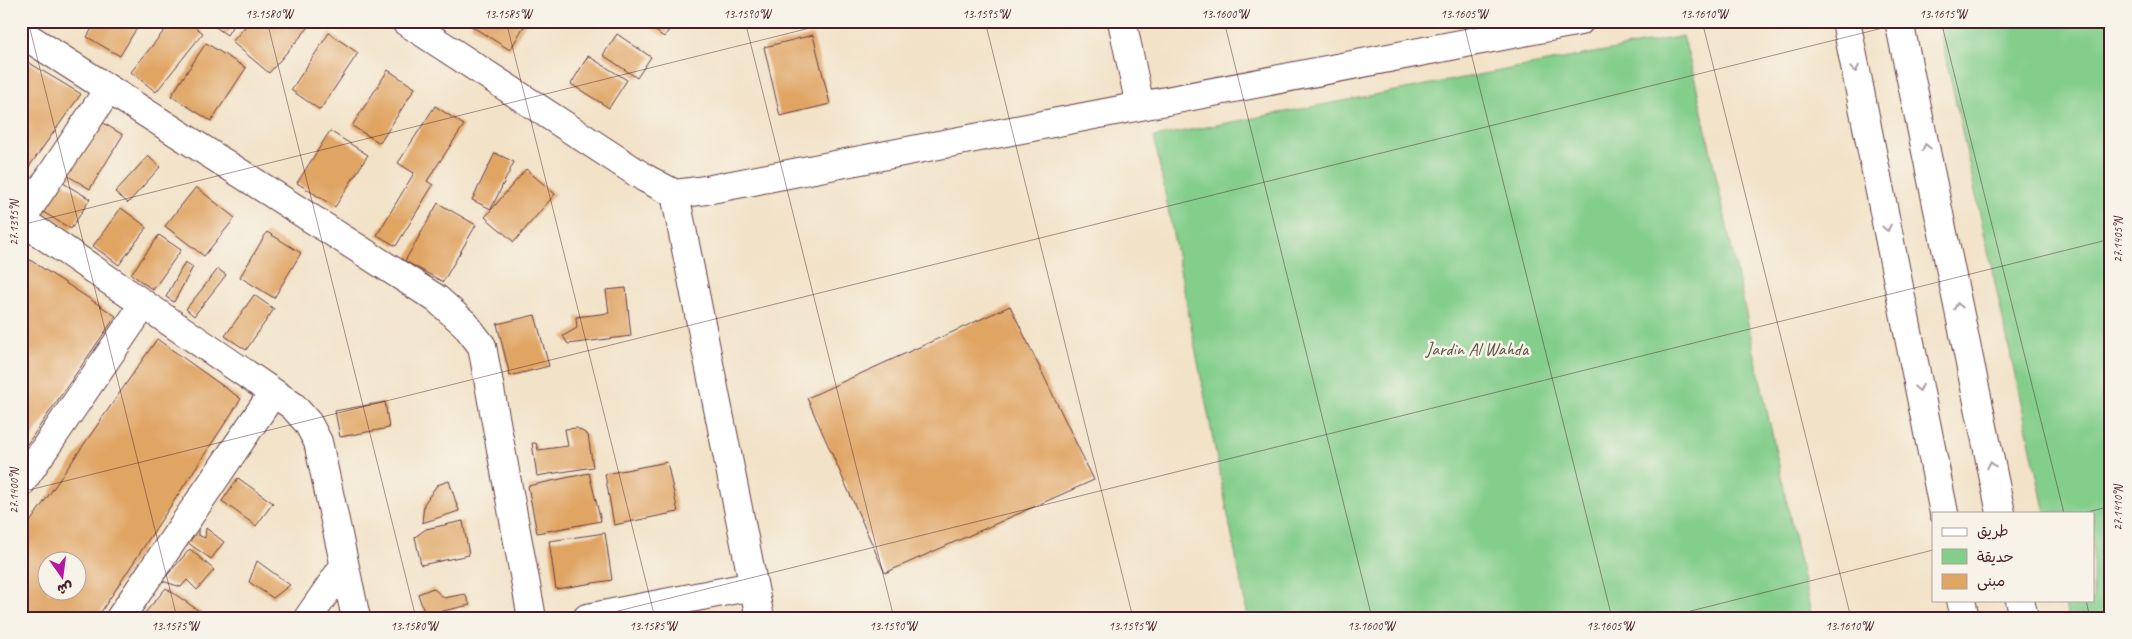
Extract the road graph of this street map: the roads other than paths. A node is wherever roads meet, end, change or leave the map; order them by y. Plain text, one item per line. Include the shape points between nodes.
1 (406, 21) edge
2 (1122, 21) edge
3 (1580, 21) edge
4 (1846, 21) edge
5 (1899, 21) edge
6 (21, 33) edge
7 (108, 90) junction
8 (1140, 106) junction
9 (674, 194) junction
10 (21, 220) edge
11 (144, 304) junction
12 (273, 393) junction
13 (21, 483) edge
14 (1944, 512) edge
15 (2001, 512) edge
16 (344, 566) junction
17 (753, 586) junction
18 (1961, 602) edge
19 (2020, 602) edge
20 (120, 618) edge
21 (308, 618) edge
22 (356, 618) edge
23 (532, 618) edge
24 (587, 618) edge
25 (760, 618) edge
26 (1965, 618) edge
27 (2024, 618) edge

1 - 9 street
2 - 8 street
3 - 8 street
4 -> 14 street
15 -> 5 street
6 - 7 street
7 - 10 street
7 - 23 street via 437,299 482,346
8 - 9 street
9 - 17 street
10 - 11 street
11 - 12 street
11 - 13 street
12 - 16 street via 293,406 308,423 318,442
12 - 20 street
16 - 21 street
16 - 22 street
17 - 24 street
17 - 25 street
18 - 26 street
19 - 27 street

